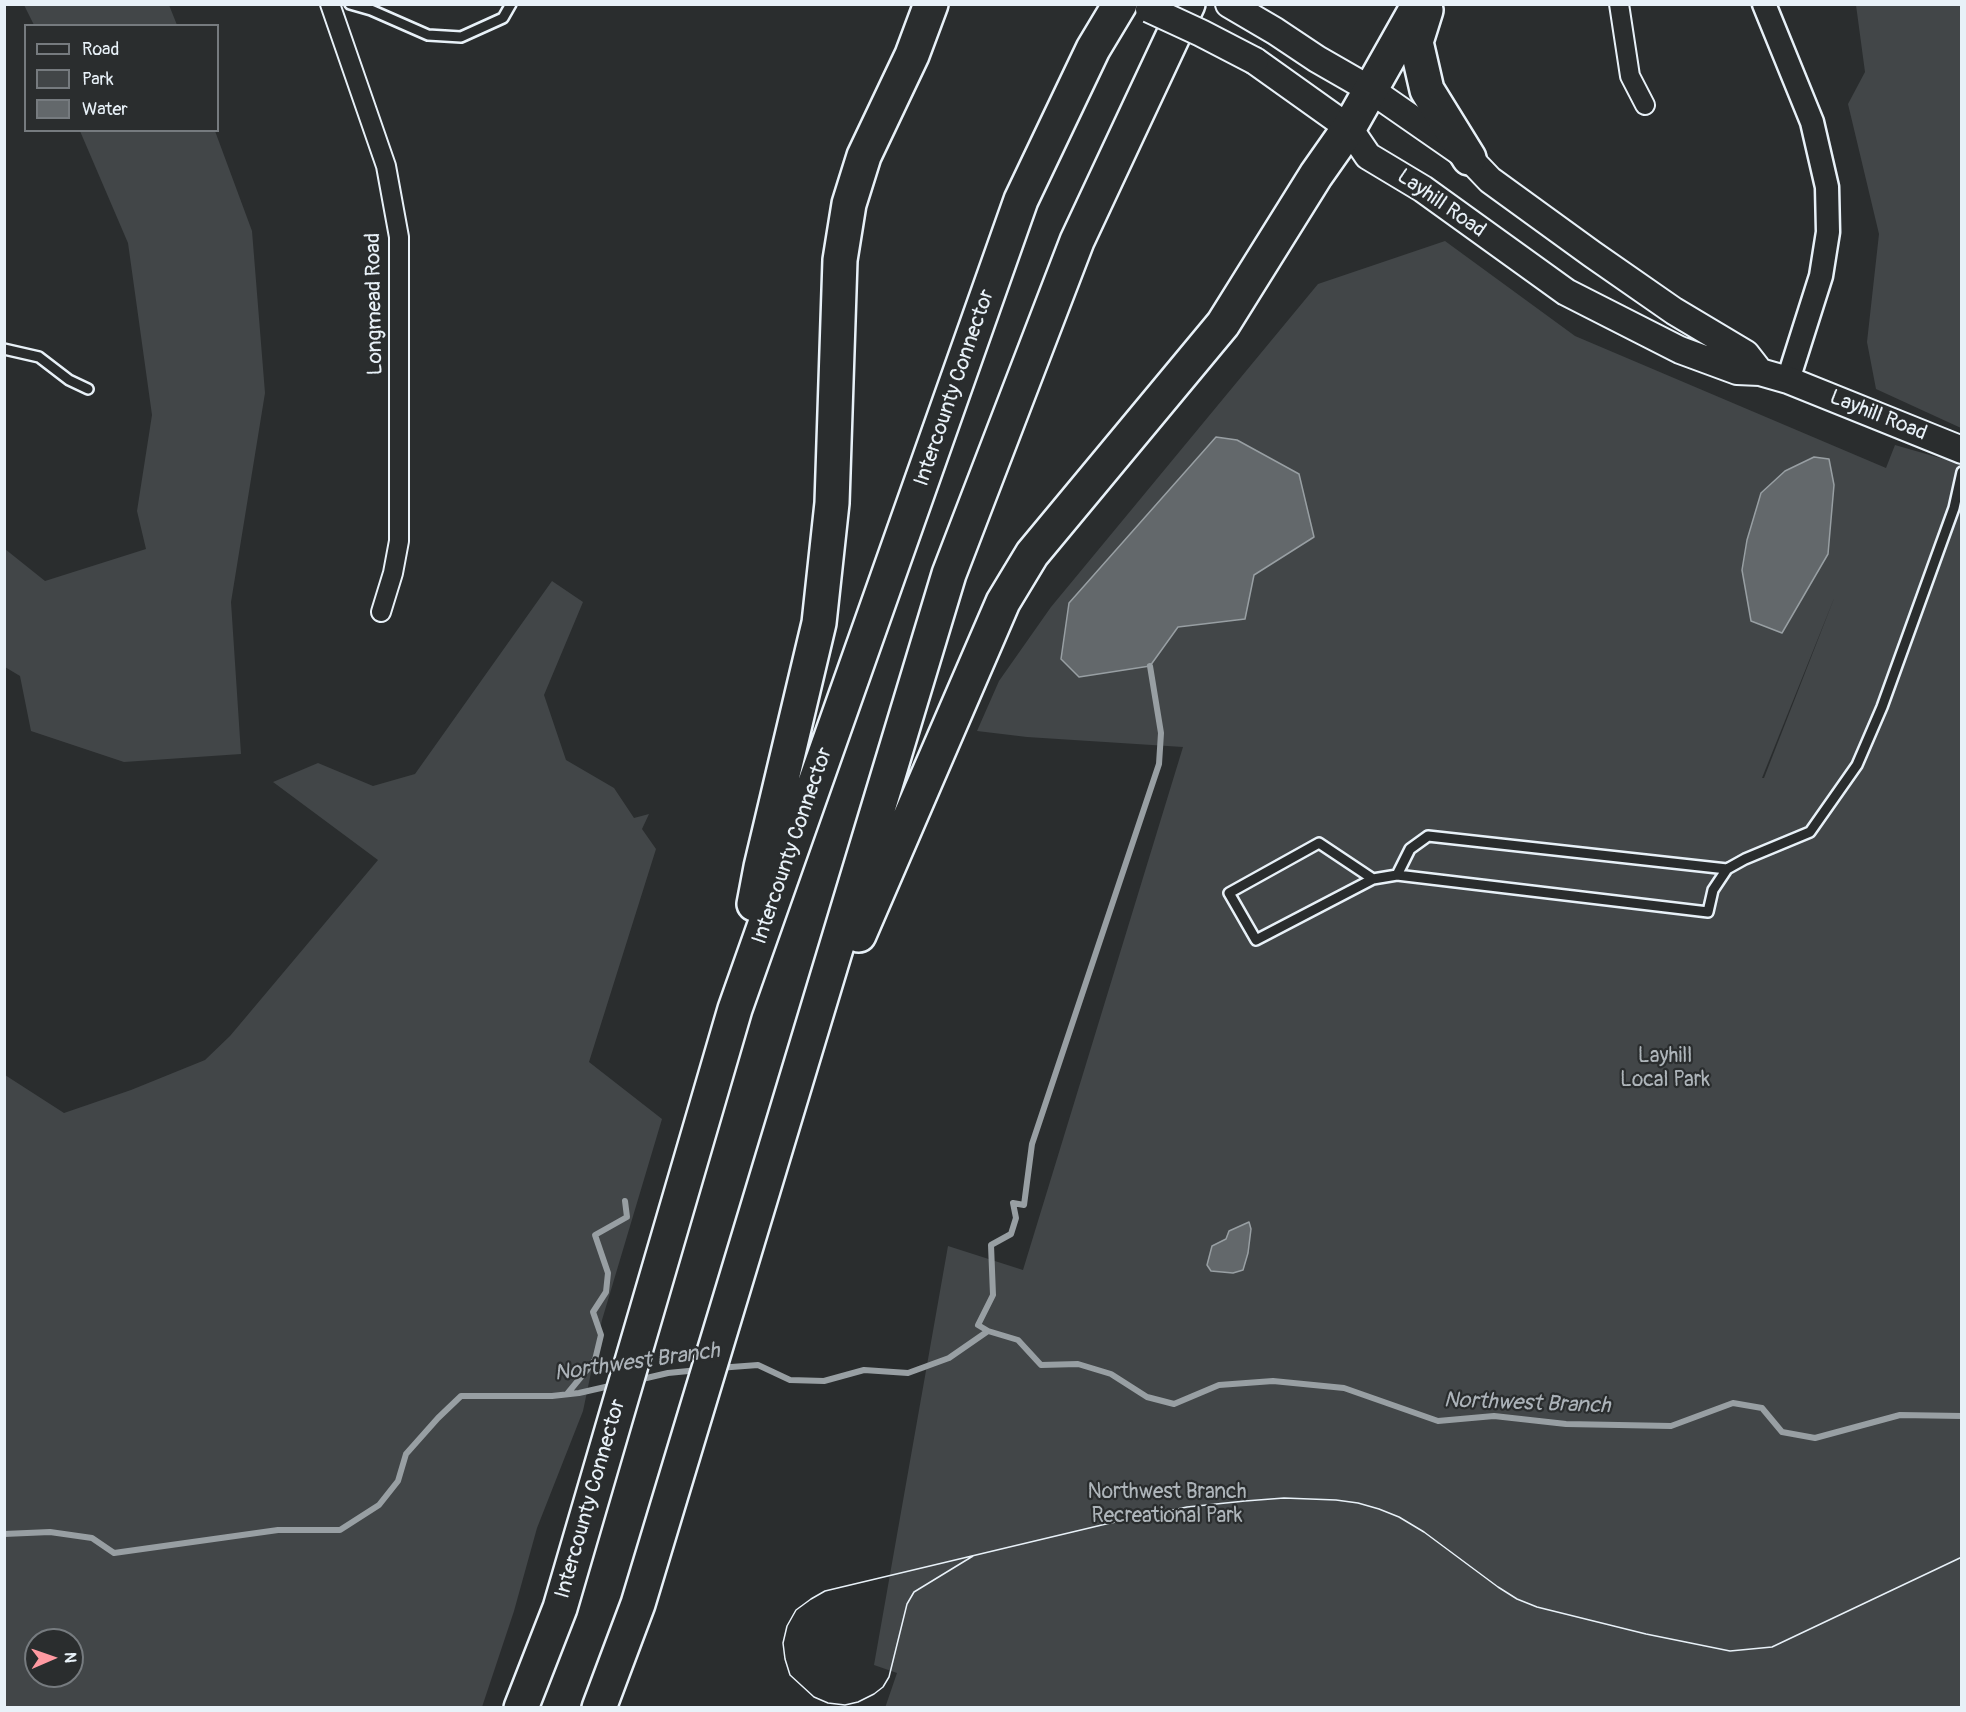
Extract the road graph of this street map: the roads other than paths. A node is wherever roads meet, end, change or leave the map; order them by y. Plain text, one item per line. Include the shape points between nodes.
1 (330, 4) edge
2 (350, 4) edge
3 (511, 4) edge
4 (911, 4) edge
5 (931, 4) edge
6 (1119, 4) edge
7 (1139, 4) edge
8 (1188, 4) edge
9 (1229, 4) edge
10 (1419, 4) edge
11 (1428, 4) edge
12 (1619, 4) edge
13 (1764, 4) edge
14 (912, 55) junction
15 (1371, 90) junction
16 (1645, 105) dead end
17 (1349, 128) junction
18 (1469, 158) junction
19 (4, 349) edge
20 (1760, 372) junction
21 (1788, 381) junction
22 (88, 389) dead end
23 (1962, 450) edge
24 (1962, 472) edge
25 (381, 612) dead end
26 (1727, 869) junction
27 (1397, 875) junction
28 (1373, 879) junction
29 (735, 1009) junction
30 (799, 1074) junction
31 (521, 1707) edge
32 (599, 1707) edge

1 - 25 street, Longmead Road via 386,166 399,237 399,541
2 - 3 lane via 428,35 461,37 503,18
4 - 14 highway
5 - 14 highway
6 - 29 highway, Intercounty Connector via 1021,200
7 - 17 main road, Layhill Road, bridge via 1255,61
8 - 30 highway via 1077,241 949,574
9 - 15 main road, Layhill Road
10 - 15 highway
11 - 18 highway via 1416,42 1427,90
12 - 16 street via 1630,76
13 - 21 street via 1812,122 1827,187 1828,232 1821,276
14 - 29 highway via 864,156 849,204 840,260 832,503 819,623 761,867
15 - 17 highway
15 - 18 main road, Layhill Road
17 - 20 main road, Layhill Road via 1368,156 1423,189 1566,292 1680,350 1737,371
17 - 30 highway via 1223,324 1032,554 1003,602
18 - 20 main road, Layhill Road via 1490,180 1674,310 1746,354
19 - 22 lane via 39,357
20 - 21 main road, Layhill Road
21 - 23 main road, Layhill Road
24 - 26 lane via 1954,508 1857,765 1810,832
26 - 27 lane via 1428,836 1410,849
26 - 27 lane via 1713,890 1708,912
27 - 28 lane
28 - 28 lane via 1256,940 1229,893 1319,843
29 - 31 highway, Intercounty Connector via 560,1608
30 - 32 highway via 638,1604

